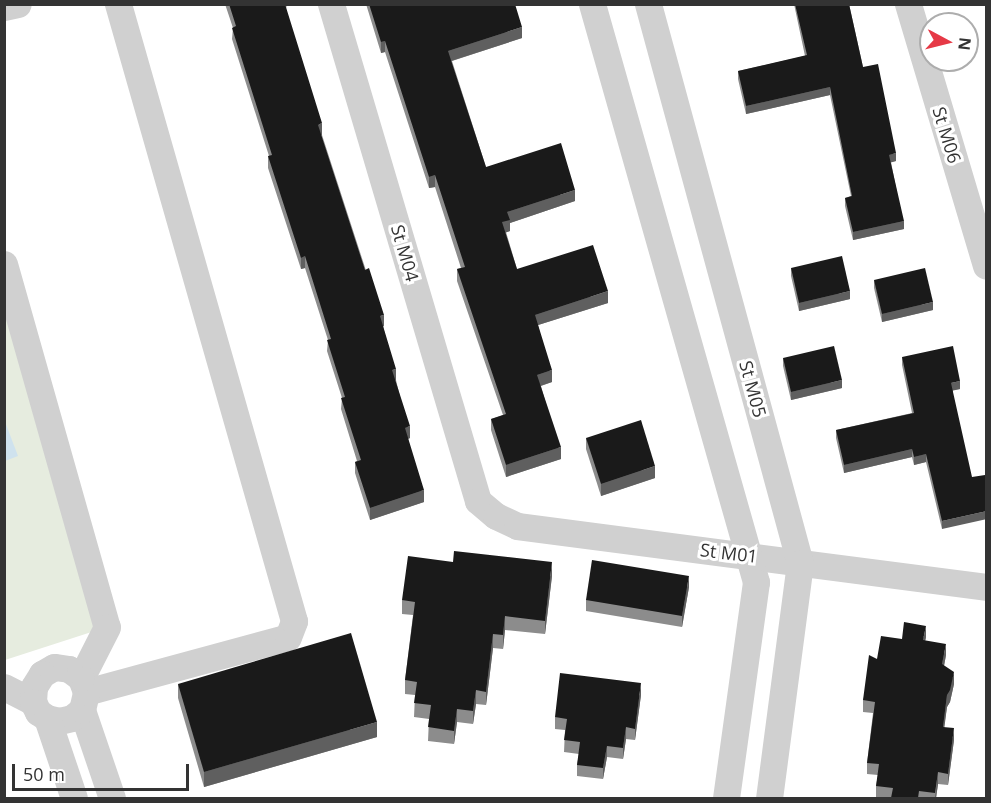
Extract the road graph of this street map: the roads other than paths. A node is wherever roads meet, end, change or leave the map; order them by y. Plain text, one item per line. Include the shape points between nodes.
1 (18, 4) edge
2 (118, 4) edge
3 (331, 4) edge
4 (592, 4) edge
5 (648, 4) edge
6 (908, 4) edge
7 (4, 7) edge
8 (4, 264) edge
9 (987, 266) edge
10 (478, 501) joint
11 (749, 556) junction
12 (800, 563) junction
13 (987, 587) edge
14 (4, 687) edge
15 (83, 693) junction
16 (40, 710) junction
17 (737, 716) junction
18 (779, 722) junction
19 (770, 788) edge
20 (74, 798) edge
21 (112, 798) edge
22 (726, 798) edge

1 - 7 street
2 - 15 street via 294,621 288,637
3 - 10 street, St M04
4 - 11 street
5 - 12 street, St M05
6 - 9 street, St M06
8 - 15 street via 107,627
10 - 11 street, St M01 via 517,526
11 - 12 street, St M01
11 - 17 street via 756,582
12 - 13 street, St M01
12 - 18 street, St M05
14 - 16 street
15 - 16 street via 72,718 59,722
15 - 16 street via 69,669 54,667 42,674 34,687
15 - 21 street
16 - 20 street
17 - 18 street
17 - 22 street
18 - 19 street, St M05

